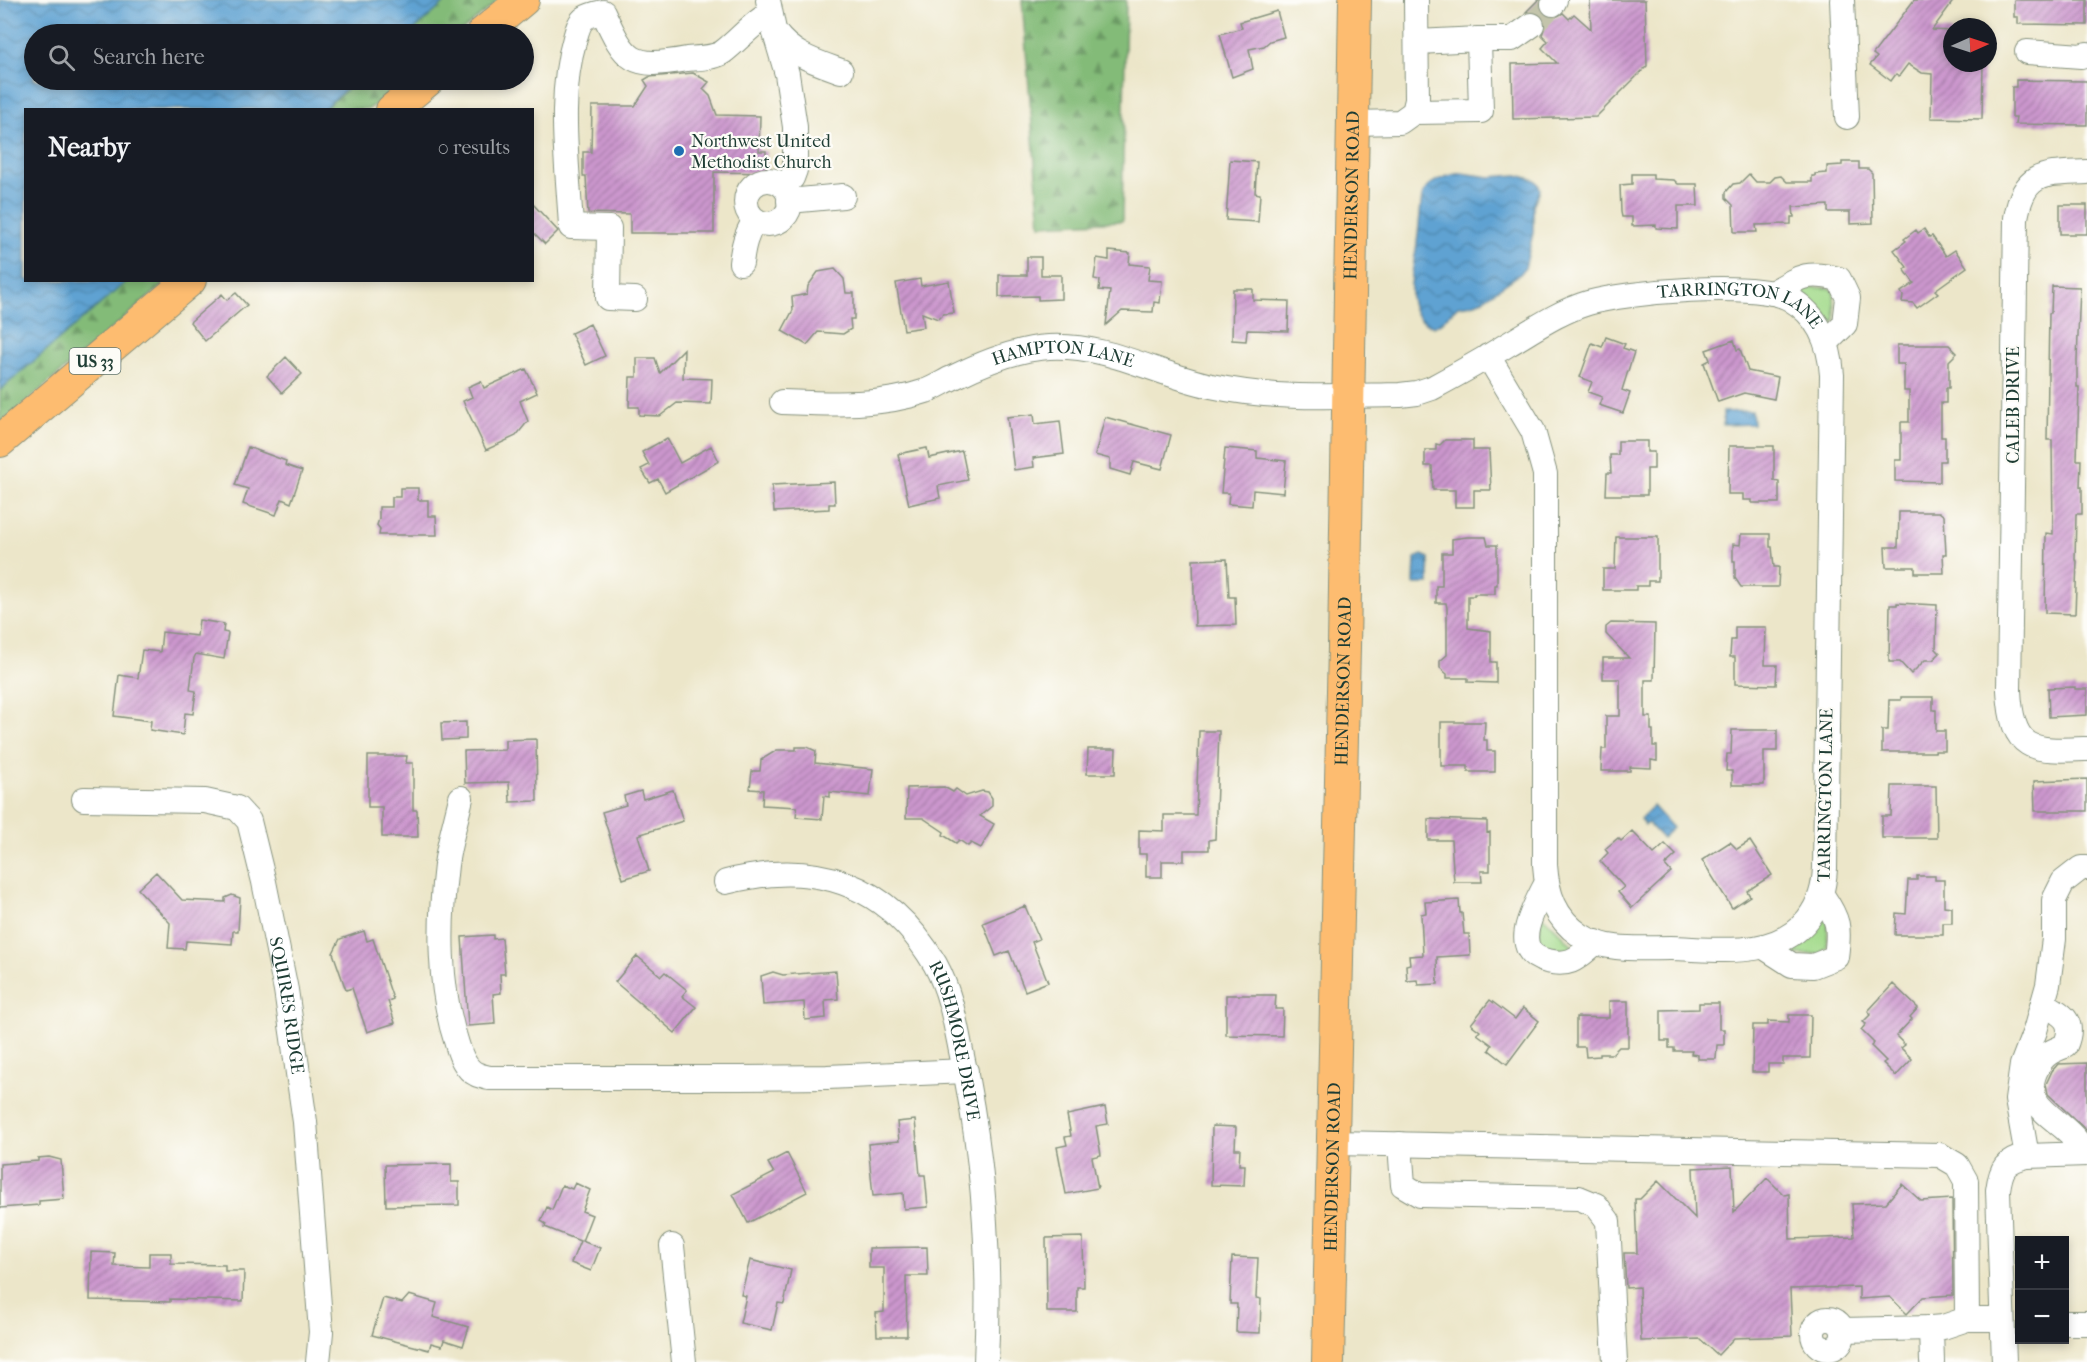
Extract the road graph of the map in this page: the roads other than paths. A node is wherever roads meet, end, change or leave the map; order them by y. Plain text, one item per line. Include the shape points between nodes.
1 (523, 0) edge
2 (1355, 0) edge
3 (1416, 0) edge
4 (1842, 0) edge
5 (770, 14) edge
6 (494, 24) edge
7 (1532, 25) tunnel mouth
8 (1479, 39) junction
9 (1417, 42) junction
10 (2027, 52) dead end
11 (2087, 54) edge
12 (841, 71) dead end
13 (416, 90) edge
14 (394, 108) edge
15 (1414, 112) junction
16 (1846, 117) dead end
17 (1353, 123) junction
18 (2087, 172) edge
19 (786, 193) junction
20 (843, 196) dead end
21 (755, 220) junction
22 (741, 263) dead end
23 (188, 282) edge
24 (1772, 293) junction
25 (635, 298) dead end
26 (1827, 342) junction
27 (1488, 356) junction
28 (1348, 396) junction
29 (782, 402) dead end
30 (0, 441) edge
31 (2087, 749) edge
32 (461, 798) dead end
33 (84, 799) dead end
34 (2087, 868) edge
35 (726, 882) dead end
36 (1546, 884) junction
37 (1822, 895) junction
38 (1596, 942) junction
39 (1764, 947) junction
40 (2043, 1003) junction
41 (966, 1071) junction
42 (1334, 1143) junction
43 (1400, 1144) junction
44 (2082, 1150) edge
45 (2027, 1156) junction
46 (672, 1246) dead end
47 (1967, 1319) junction
48 (2008, 1323) edge
49 (2069, 1323) edge
50 (2087, 1323) edge
51 (1930, 1328) junction
52 (1827, 1355) edge
53 (318, 1362) edge
54 (684, 1362) edge
55 (986, 1362) edge
56 (1328, 1362) edge
57 (1615, 1362) edge
58 (1932, 1362) edge
59 (2004, 1362) edge

1 - 6 main road
2 - 17 main road, HENDERSON ROAD
3 - 9 street
4 - 16 street
5 - 12 street via 781,41 799,54
5 - 19 street via 787,74 795,127 795,170
5 - 25 street via 746,29 722,54 652,64 639,61 618,45 603,12 585,17 579,26 565,113 571,227 609,228 608,298
7 - 8 street via 1512,39
8 - 9 street
8 - 15 street via 1481,111
9 - 15 street
10 - 11 street
13 - 14 main road
15 - 17 street via 1400,122
17 - 28 main road, HENDERSON ROAD
18 - 31 street, CALEB DRIVE via 2054,173 2033,181 2022,193 2016,218 2009,690 2010,713 2025,741 2047,751
19 - 20 street
19 - 21 street via 787,212 776,222
19 - 21 street via 777,181 763,180 750,188 746,208
21 - 22 street via 747,233
23 - 30 main road, US 33
24 - 26 street, TARRINGTON LANE via 1790,299 1806,313
24 - 26 street via 1797,278 1818,274 1839,279 1848,298 1845,324
24 - 27 street, TARRINGTON LANE via 1685,290 1587,303 1544,322
26 - 37 street, TARRINGTON LANE via 1832,375 1826,845
27 - 28 street, TARRINGTON LANE via 1417,393
27 - 36 street, TARRINGTON LANE via 1533,431 1545,474
28 - 29 street, HAMPTON LANE via 1248,393 1208,386 1125,357 1081,347 1049,347 1016,351 927,390 888,400
28 - 42 main road, HENDERSON ROAD
32 - 41 street via 446,863 442,974 456,1042 475,1074 489,1078 739,1078
33 - 53 street, SQUIRES RIDGE via 205,801 237,808 249,821 285,990 305,1122 321,1332
34 - 40 street via 2081,868 2063,882 2054,900 2054,939
35 - 41 street, RUSHMORE DRIVE via 772,873 816,875 852,885 876,898 897,916 935,964 950,1000
36 - 38 street, TARRINGTON LANE via 1552,904 1565,921 1581,936
36 - 38 street via 1530,916 1530,953 1546,961 1572,962
37 - 39 street, TARRINGTON LANE via 1802,926
37 - 39 street via 1834,912 1839,933 1836,957 1813,966 1792,964
38 - 39 street, TARRINGTON LANE via 1622,948
40 - 44 street via 2068,1021 2070,1034 2064,1046 2042,1058 2031,1083 2033,1098
40 - 45 street via 2022,1065 2017,1100
41 - 55 street, RUSHMORE DRIVE via 977,1133 985,1231
42 - 43 street
42 - 56 main road, HENDERSON ROAD
43 - 47 street via 1940,1155 1957,1165 1966,1181
43 - 57 street via 1402,1185 1420,1195 1579,1198 1596,1205 1608,1221
44 - 45 street
45 - 48 street via 2011,1160 2000,1173 1998,1190
46 - 54 street
47 - 48 street
47 - 51 street
48 - 59 street
49 - 50 street
51 - 52 street via 1843,1330 1839,1345
51 - 58 street

